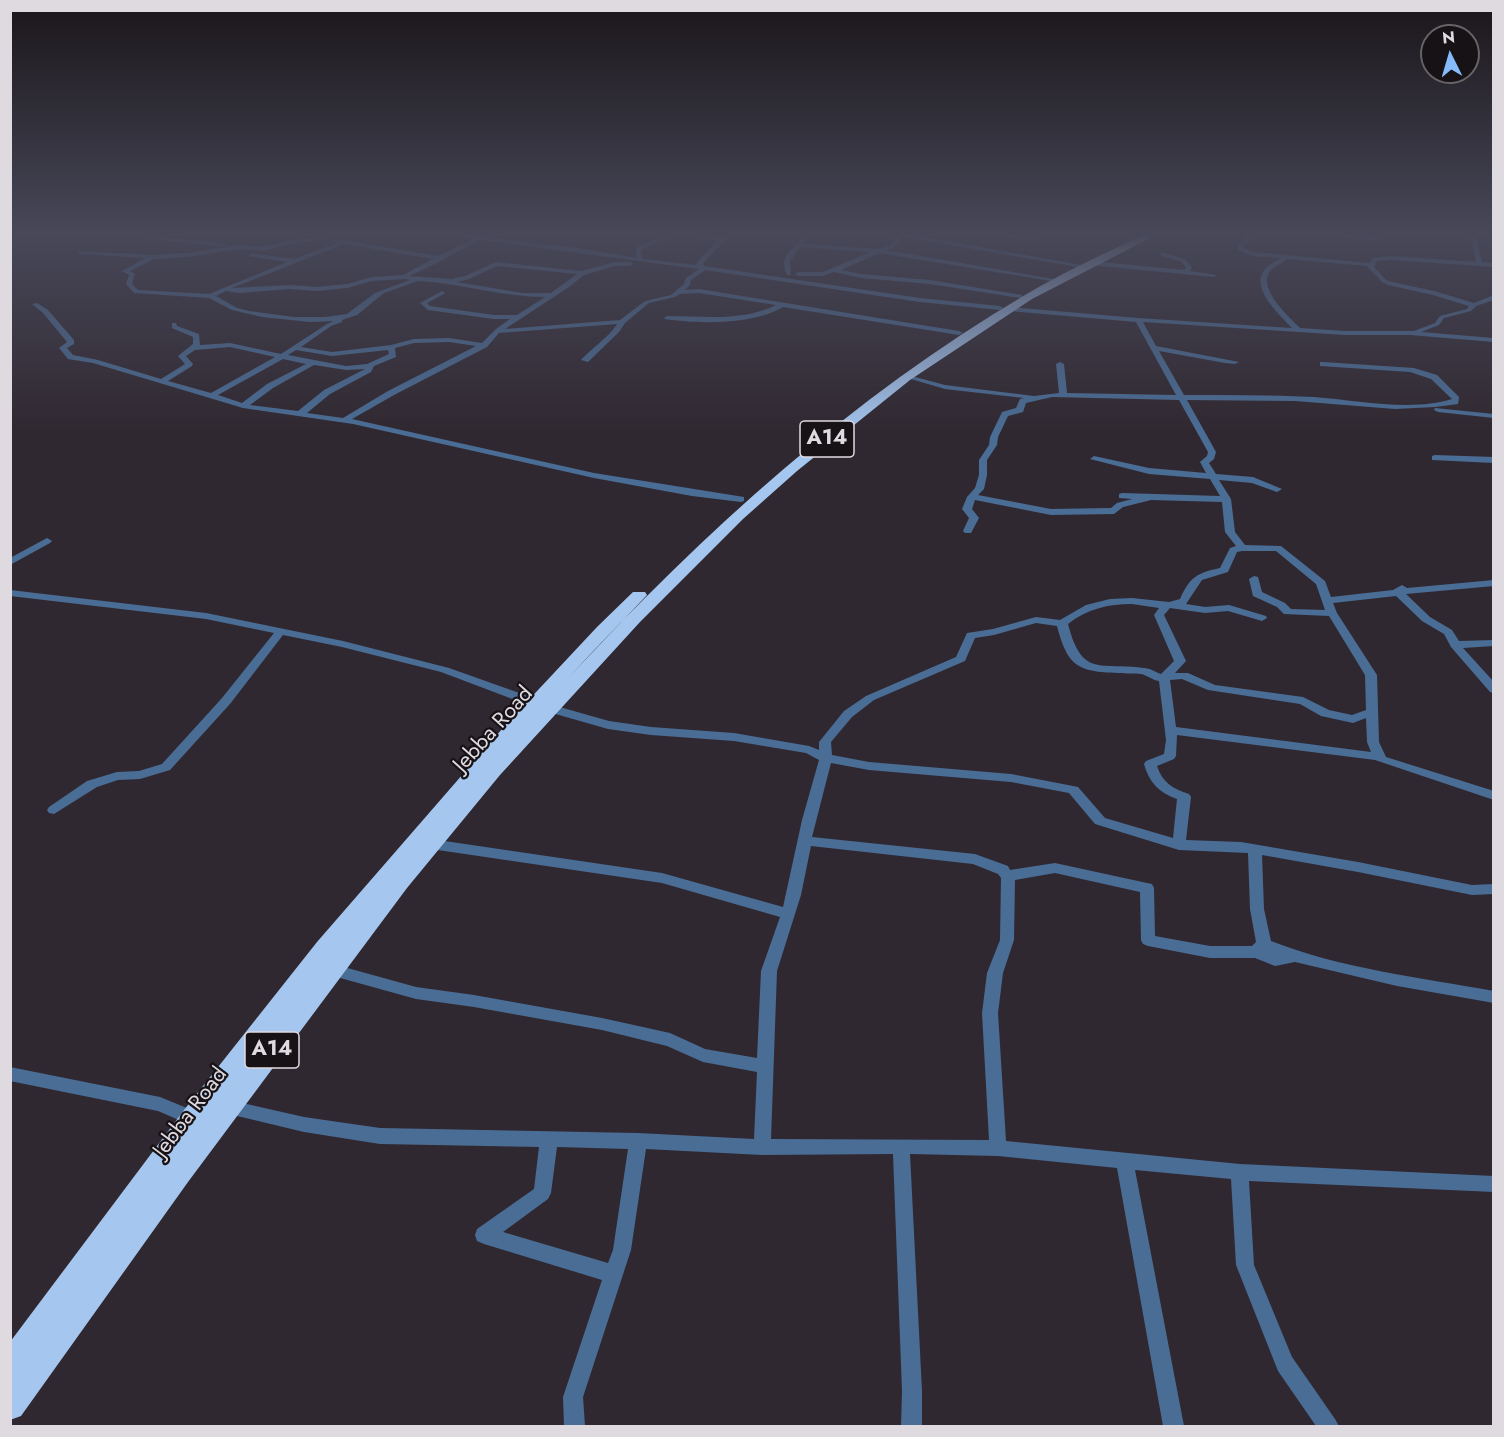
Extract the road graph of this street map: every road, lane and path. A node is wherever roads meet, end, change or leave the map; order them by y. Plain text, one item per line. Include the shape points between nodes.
1 (224, 301) edge
2 (373, 301) edge
3 (426, 301) edge
4 (543, 301) edge
5 (651, 301) edge
6 (759, 301) edge
7 (931, 301) edge
8 (1014, 301) edge
9 (1017, 301) edge
10 (1272, 301) edge
11 (1461, 301) edge
12 (1484, 301) edge
13 (35, 304) dead end
14 (782, 305) junction
15 (1474, 305) junction
16 (1005, 308) junction
17 (345, 317) junction
18 (520, 317) junction
19 (666, 318) dead end
20 (1138, 320) junction
21 (622, 322) junction
22 (174, 324) dead end
23 (1297, 329) junction
24 (497, 331) junction
25 (958, 333) junction
26 (1410, 333) junction
27 (1494, 340) edge
28 (483, 345) junction
29 (391, 347) junction
30 (194, 348) junction
31 (295, 348) junction
32 (1154, 348) junction
33 (284, 355) junction
34 (585, 360) dead end
35 (1235, 362) dead end
36 (313, 363) junction
37 (371, 364) junction
38 (1060, 364) dead end
39 (1323, 364) dead end
40 (908, 377) junction
41 (164, 381) junction
42 (211, 396) junction
43 (1063, 396) junction
44 (1035, 397) junction
45 (1181, 399) junction
46 (243, 406) junction
47 (1419, 407) junction
48 (299, 415) junction
49 (1494, 416) edge
50 (343, 421) junction
51 (1435, 458) dead end
52 (1094, 459) dead end
53 (1494, 460) edge
54 (1211, 476) junction
55 (1277, 489) dead end
56 (1122, 496) dead end
57 (972, 497) junction
58 (1150, 497) junction
59 (741, 499) junction
60 (1226, 499) junction
61 (968, 531) dead end
62 (47, 541) dead end
63 (1242, 548) junction
64 (10, 562) edge
65 (1254, 579) dead end
66 (1494, 583) edge
67 (1401, 588) junction
68 (10, 593) edge
69 (1328, 600) junction
70 (1171, 605) junction
71 (1332, 613) junction
72 (1262, 618) dead end
73 (1062, 623) junction
74 (281, 631) junction
75 (1494, 643) edge
76 (1455, 645) junction
77 (1164, 678) junction
78 (1494, 690) edge
79 (542, 706) junction
80 (1373, 711) junction
81 (1171, 730) junction
82 (1380, 757) junction
83 (826, 758) junction
84 (1494, 796) edge
85 (54, 810) dead end
86 (804, 841) junction
87 (431, 844) junction
88 (1179, 845) junction
89 (1255, 850) junction
90 (1007, 876) junction
91 (1494, 889) edge
92 (788, 914) junction
93 (1260, 948) junction
94 (333, 970) junction
95 (1494, 997) edge
96 (764, 1066) junction
97 (10, 1074) edge
98 (229, 1107) junction
99 (193, 1118) junction
100 (549, 1140) junction
101 (638, 1141) junction
102 (901, 1146) junction
103 (762, 1147) junction
104 (998, 1148) junction
105 (1124, 1159) junction
106 (1240, 1172) junction
107 (1494, 1184) edge
108 (614, 1274) junction
109 (10, 1368) edge
110 (10, 1405) edge
111 (574, 1426) edge
112 (910, 1426) edge
113 (1173, 1426) edge
114 (1328, 1426) edge

1 - 17 street via 235,310 258,314
2 - 17 street
3 - 18 street via 423,303 428,308
4 - 18 street
5 - 21 street
6 - 14 street
7 - 16 street
8 - 16 highway
9 - 16 highway, Jebba Road / A14
10 - 23 street
11 - 15 street
12 - 15 street
13 - 41 street via 47,312 71,342 63,348 71,357 88,358
14 - 19 street via 757,316
14 - 25 street
15 - 26 street
16 - 20 street
16 - 25 highway
16 - 40 highway, Jebba Road / A14
17 - 31 street
18 - 24 street
20 - 23 street
20 - 32 street
21 - 24 street
21 - 34 street
22 - 30 street via 196,336
23 - 26 street via 1353,334
24 - 28 street
25 - 59 highway via 846,412
26 - 27 street
28 - 29 street via 414,340
28 - 50 street
29 - 31 street via 332,354
29 - 37 street via 393,355
30 - 33 street via 230,345
30 - 41 street via 182,356 189,364
31 - 33 street
32 - 35 street
32 - 45 street
33 - 36 street
33 - 42 street
36 - 37 street via 346,368
36 - 46 street
37 - 48 street via 368,370 327,392
38 - 43 street
39 - 47 street via 1410,370 1434,377 1456,399
40 - 44 street via 945,387
40 - 79 highway, Jebba Road / A14 via 797,462
41 - 42 street
42 - 46 street
43 - 44 street
43 - 45 street
44 - 57 street via 1023,401 1020,410 1001,418 993,445 983,460 979,489
45 - 47 street via 1297,399
45 - 54 street via 1212,452 1204,462
46 - 48 street
47 - 49 street
48 - 50 street
50 - 59 street via 672,492
51 - 53 street
52 - 54 street via 1149,471
54 - 55 street via 1253,480
54 - 60 street
56 - 58 street
57 - 58 street via 1051,512 1114,511 1120,505
57 - 61 street via 967,509 974,518
58 - 60 street
59 - 79 highway via 603,630
60 - 63 street via 1230,532
62 - 64 street
63 - 69 street via 1278,548 1321,583
63 - 70 street via 1233,550 1224,570 1197,576 1184,601
65 - 71 street via 1257,594 1288,612
66 - 67 street
67 - 69 street
67 - 76 street via 1426,619 1448,632
68 - 74 street via 206,616
69 - 71 street
70 - 72 street via 1204,610 1229,608
70 - 73 street via 1098,604 1081,608
70 - 77 street via 1159,615 1170,630 1180,662
71 - 80 street via 1371,675
73 - 77 street via 1077,660 1086,666 1145,671
73 - 83 street via 1036,620 971,635 961,659 870,698 848,714 825,742
74 - 79 street via 446,670
74 - 85 street via 226,701 166,767 92,784
75 - 76 street
76 - 78 street
77 - 80 street via 1184,675 1212,688 1303,701 1325,713 1353,719
77 - 81 street
79 - 83 street via 608,725 734,737 809,750
79 - 87 highway, Jebba Road / A14
79 - 99 highway via 325,948
80 - 82 street via 1373,742
81 - 82 street
81 - 88 street via 1170,756 1150,764 1152,773 1168,793 1184,797
82 - 84 street
83 - 86 street
83 - 88 street via 869,766 1011,778 1074,790 1100,821
86 - 90 street via 975,859 1004,870
86 - 92 street
87 - 92 street via 662,878
87 - 94 highway, Jebba Road / A14
88 - 89 street
89 - 91 street via 1472,890
89 - 93 street
90 - 93 street via 1055,868 1148,888 1148,940 1210,952
90 - 104 street via 1006,940 995,973 990,1013
92 - 96 street via 768,971
93 - 95 street via 1275,960 1295,956
94 - 96 street via 416,993 602,1024 670,1040 703,1055
94 - 98 highway, Jebba Road / A14
96 - 103 street
97 - 99 street via 160,1104
98 - 100 street via 347,1133
98 - 110 highway, Jebba Road / A14 via 94,1285
99 - 109 highway
100 - 101 street
100 - 108 street via 542,1193 484,1235
101 - 103 street
101 - 108 street via 622,1250
102 - 103 street
102 - 104 street
102 - 112 street via 912,1391
104 - 105 street
105 - 106 street
105 - 113 street
106 - 107 street
106 - 114 street via 1245,1265 1285,1364
108 - 111 street via 573,1397

